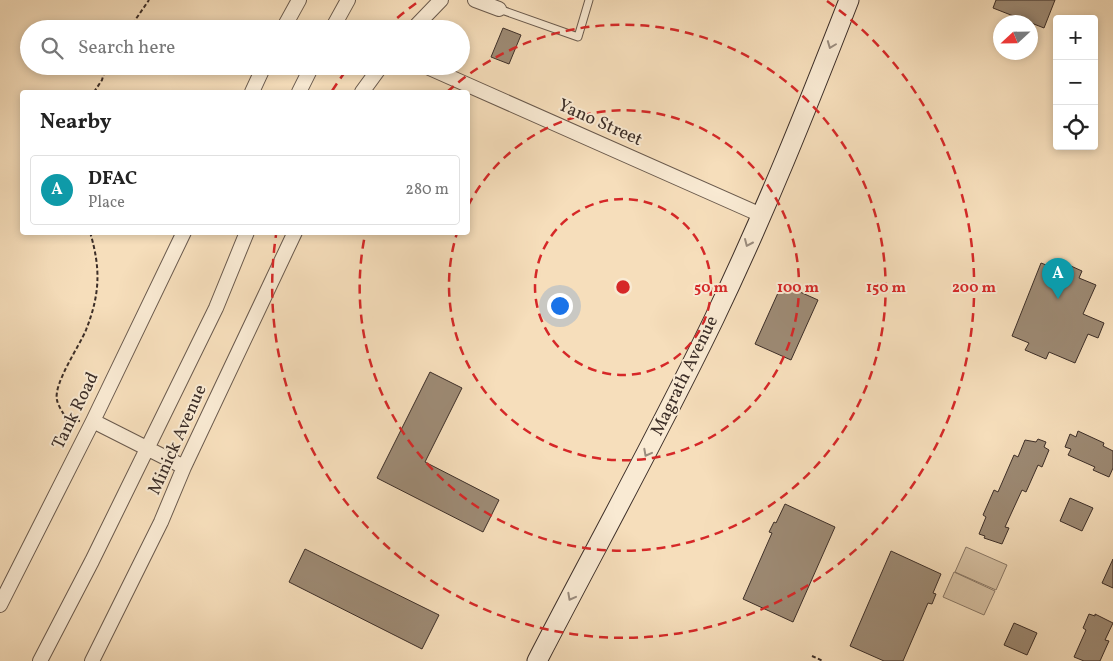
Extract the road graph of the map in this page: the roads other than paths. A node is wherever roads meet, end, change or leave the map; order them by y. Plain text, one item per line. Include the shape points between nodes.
1 (299, 0) edge
2 (348, 0) edge
3 (441, 0) edge
4 (475, 0) edge
5 (589, 0) edge
6 (849, 0) edge
7 (498, 9) joint
8 (288, 20) edge
9 (337, 20) edge
10 (422, 20) edge
11 (260, 75) edge
12 (308, 75) edge
13 (374, 75) edge
14 (445, 75) edge
15 (253, 90) edge
16 (300, 90) edge
17 (363, 90) edge
18 (761, 215) junction
19 (183, 235) edge
20 (246, 235) edge
21 (294, 235) edge
22 (93, 421) junction
23 (148, 447) junction
24 (184, 467) junction
25 (0, 605) edge
26 (40, 661) edge
27 (92, 661) edge
28 (538, 661) edge

1 - 8 street
2 - 9 street
3 - 10 street
4 - 7 street
5 - 7 lane via 578,37
6 -> 18 main road, Magrath Avenue
11 - 15 street
12 - 16 street
13 - 17 street
14 - 18 street, Yano Street
18 -> 28 main road, Magrath Avenue via 662,423
19 - 22 street, Tank Road
20 - 23 street via 216,308
21 - 24 street, Minick Avenue
22 - 23 street
22 - 25 street, Tank Road
23 - 24 street
23 - 26 street
24 - 27 street, Minick Avenue via 161,522

